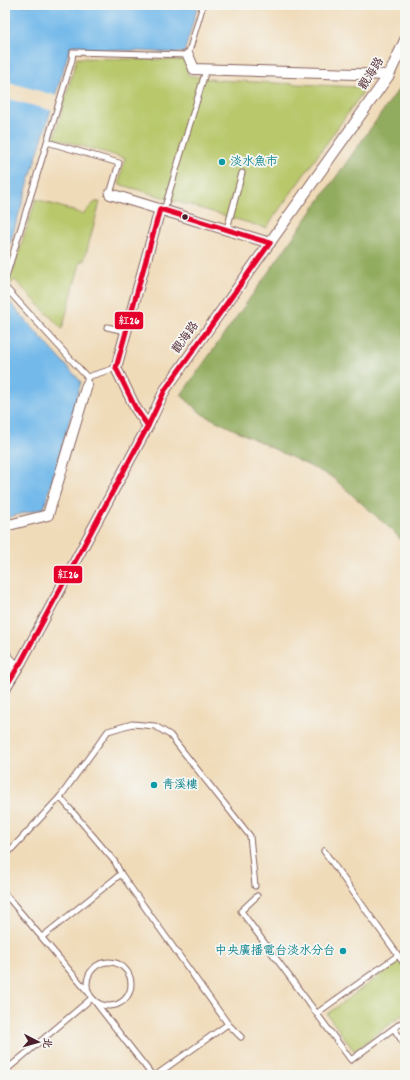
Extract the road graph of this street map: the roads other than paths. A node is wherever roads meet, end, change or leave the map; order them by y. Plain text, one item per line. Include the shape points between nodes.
1 (203, 5) edge
2 (405, 40) edge
3 (188, 55) junction
4 (206, 70) junction
5 (389, 75) junction
6 (47, 142) junction
7 (242, 174) dead end
8 (110, 194) joint
9 (162, 210) junction
10 (227, 229) junction
11 (270, 243) junction
12 (5, 280) edge
13 (5, 287) edge
14 (107, 327) dead end
15 (125, 331) junction
16 (116, 368) junction
17 (87, 381) junction
18 (148, 426) junction
19 (5, 526) edge
20 (5, 655) edge
21 (18, 668) junction
22 (6, 686) edge
23 (60, 797) junction
24 (324, 851) dead end
25 (5, 856) edge
26 (120, 874) junction
27 (255, 886) dead end
28 (5, 894) edge
29 (257, 896) dead end
30 (42, 937) junction
31 (397, 956) junction
32 (405, 965) edge
33 (92, 998) junction
34 (317, 1013) junction
35 (405, 1020) edge
36 (228, 1024) junction
37 (394, 1029) junction
38 (241, 1037) dead end
39 (405, 1045) edge
40 (5, 1071) edge
41 (152, 1075) edge
42 (156, 1075) edge

1 - 3 lane
2 - 5 street, 觀海路
3 - 4 street via 194,69
3 - 6 lane via 73,52
4 - 5 street
4 - 9 lane
5 - 11 street, 觀海路
6 - 8 lane via 119,163
6 - 12 lane
7 - 10 lane
8 - 9 street
9 - 10 street
9 - 15 street
10 - 11 street
11 - 18 street, 觀海路 via 165,390
13 - 17 lane
14 - 15 lane
15 - 16 street
16 - 17 lane
16 - 18 street via 136,409
17 - 19 street via 48,515
18 - 21 street, 觀海路
20 - 21 street
21 - 22 street, 觀海路
23 - 25 lane
23 - 26 lane via 115,862
23 - 27 lane via 108,731 132,724 155,726 170,735 250,836
24 - 31 lane
26 - 30 lane
26 - 36 lane
28 - 30 lane
29 - 34 lane via 241,911
30 - 33 lane
31 - 32 lane
31 - 34 lane
33 - 33 lane via 86,983 91,970 104,962 111,962 124,968 131,981 123,1001 110,1006 102,1005
33 - 40 lane
33 - 41 lane
34 - 37 lane via 352,1060
35 - 37 lane
36 - 38 lane
36 - 42 lane
37 - 39 lane

